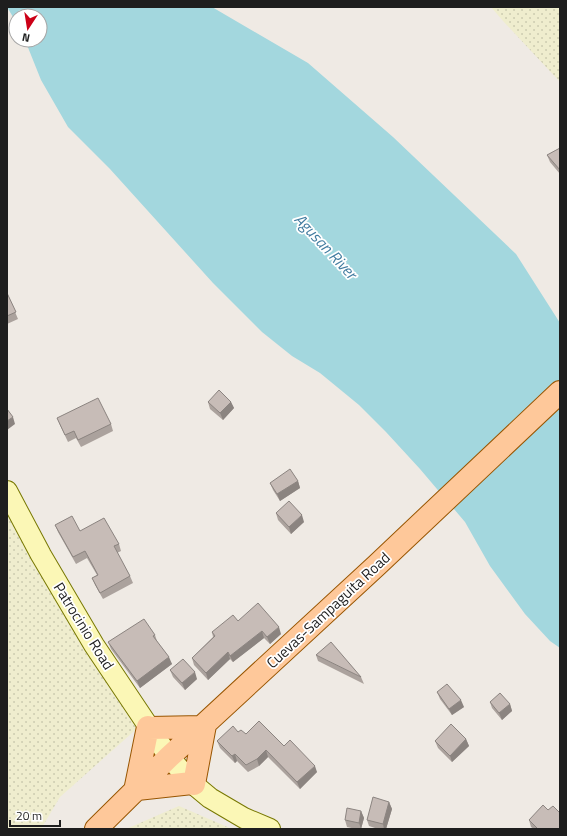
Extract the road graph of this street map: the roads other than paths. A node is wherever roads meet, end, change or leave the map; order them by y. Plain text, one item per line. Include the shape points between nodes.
1 (560, 392) edge
2 (7, 491) edge
3 (203, 726) junction
4 (149, 727) junction
5 (169, 757) junction
6 (193, 784) junction
7 (136, 790) junction
8 (96, 829) edge
9 (270, 829) edge

1 - 3 main road, Cuevas-Sampaguita Road
2 - 4 street, Patrocinio Road via 94,645
3 - 4 main road
3 - 5 main road, Cuevas-Sampaguita Road
3 - 6 main road
4 - 5 street, Patrocinio Road
4 - 7 main road
5 - 6 street, Patrocinio Road
5 - 7 main road, Cuevas-Sampaguita Road
6 - 7 main road
6 - 9 street, Patrocinio Road via 210,798 244,818
7 - 8 main road, Cuevas-Sampaguita Road

